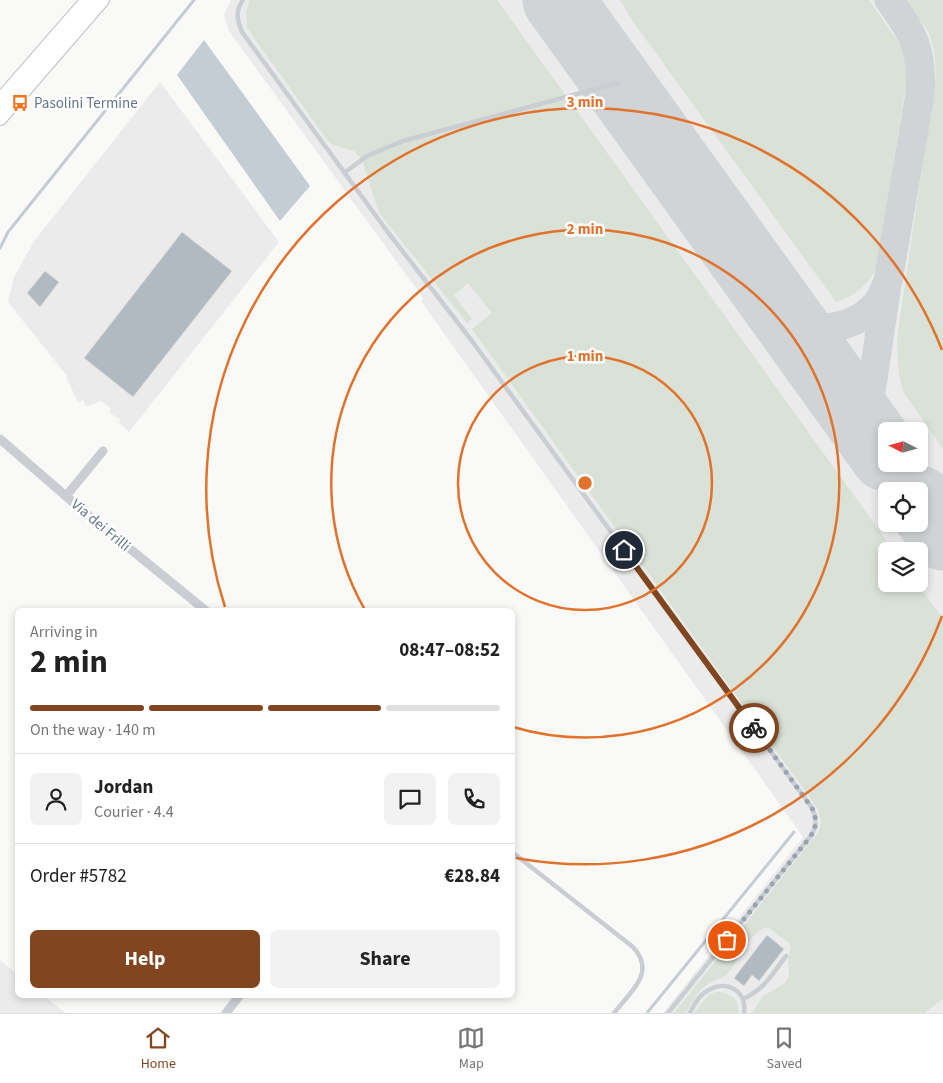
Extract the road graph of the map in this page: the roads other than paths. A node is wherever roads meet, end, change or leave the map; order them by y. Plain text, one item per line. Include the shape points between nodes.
1 (88, 0) edge
2 (102, 0) edge
3 (243, 0) edge
4 (618, 83) dead end
5 (0, 101) edge
6 (0, 118) edge
7 (344, 173) junction
8 (0, 439) edge
9 (103, 450) dead end
10 (66, 496) junction
11 (203, 608) edge
12 (515, 854) edge
13 (786, 956) dead end
14 (238, 998) edge
15 (743, 999) junction
16 (226, 1013) edge
17 (614, 1013) edge
18 (668, 1013) edge
19 (690, 1013) edge
20 (744, 1013) edge

1 - 5 main road
2 - 6 main road
3 - 7 lane via 237,15 242,32
4 - 7 lane via 404,141 368,156
7 - 18 lane via 472,341 814,813 816,826 810,837
8 - 10 street, Via dei Frilli
9 - 10 street
10 - 11 street, Via dei Frilli
12 - 17 lane via 641,956 644,968 640,980
13 - 15 lane via 765,985
14 - 16 street
15 - 19 lane via 732,988 713,988 700,997
15 - 20 lane

